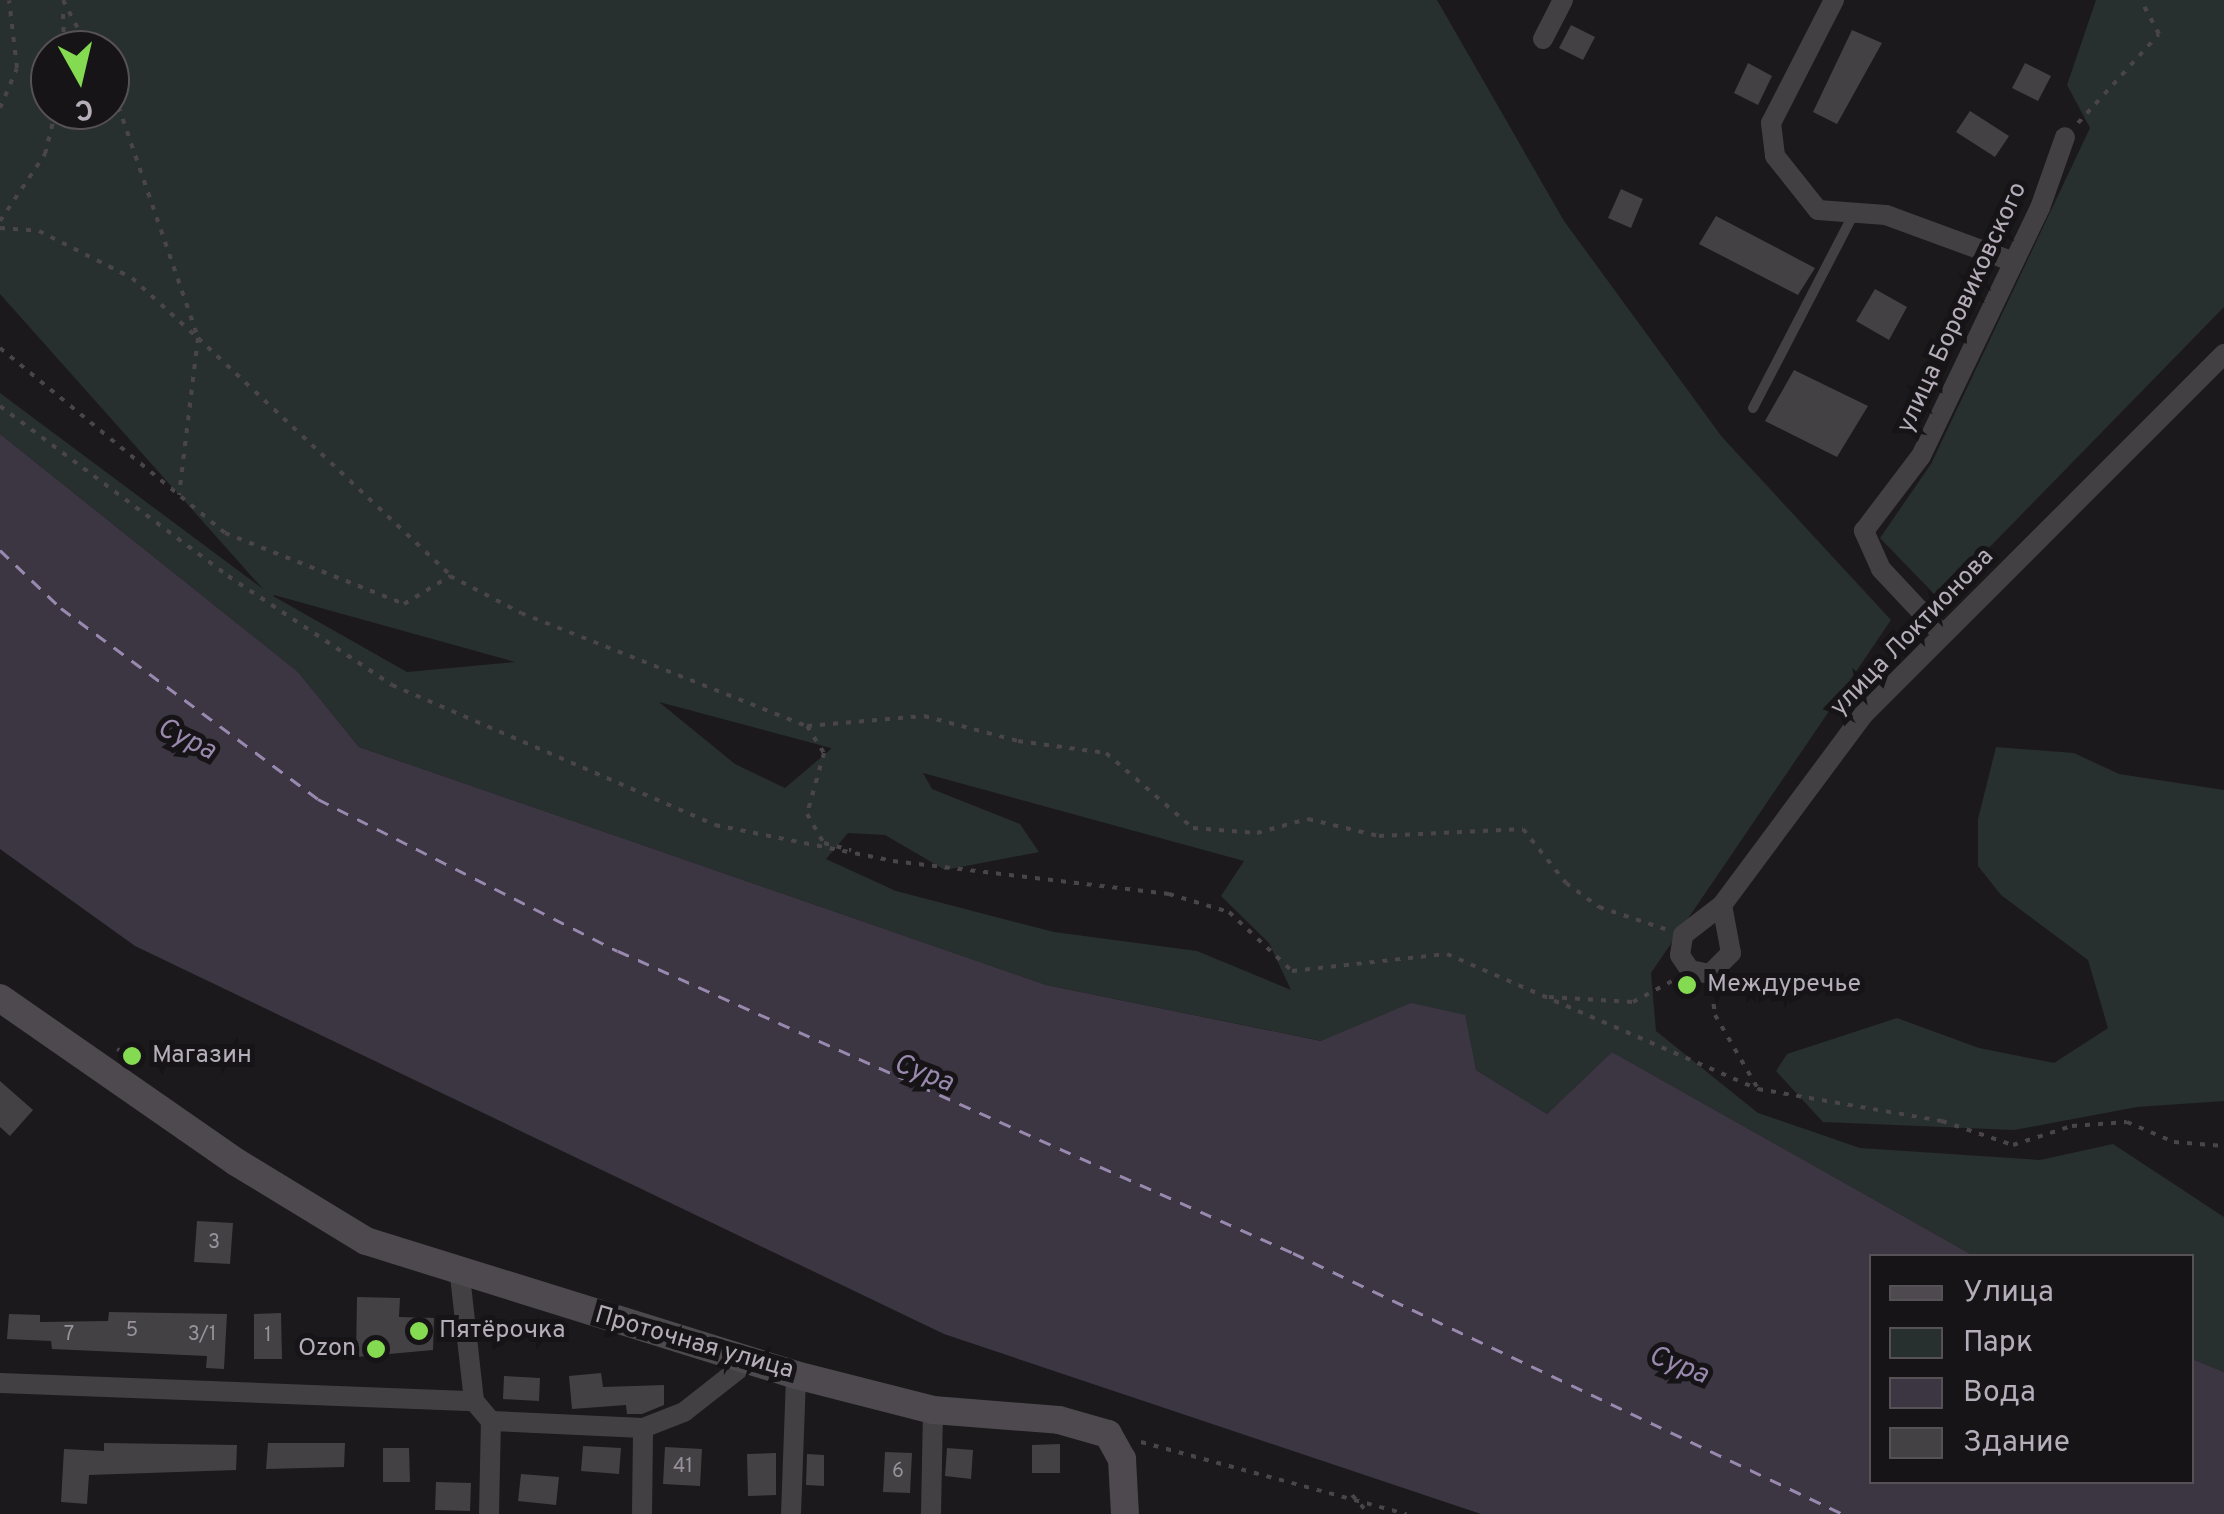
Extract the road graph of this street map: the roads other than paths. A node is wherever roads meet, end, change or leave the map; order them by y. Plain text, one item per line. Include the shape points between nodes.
1 (1564, 0) edge
2 (1834, 0) edge
3 (1543, 40) dead end
4 (2064, 137) road end
5 (1855, 212) junction
6 (2014, 262) junction
7 (2224, 354) edge
8 (1753, 408) dead end
9 (1942, 634) junction
10 (1722, 905) junction
11 (0, 998) edge
12 (460, 1276) junction
13 (750, 1360) junction
14 (796, 1375) junction
15 (0, 1383) edge
16 (474, 1402) junction
17 (933, 1410) junction
18 (492, 1421) junction
19 (643, 1428) junction
20 (489, 1514) edge
21 (642, 1514) edge
22 (791, 1514) edge
23 (931, 1514) edge
24 (1125, 1514) edge

1 - 3 street
2 - 5 street via 1771,122 1775,156 1818,210
4 - 6 street, улица Боровиковского
5 - 6 street via 1886,215
5 - 8 lane
6 - 9 street, улица Боровиковского via 1921,456 1864,532 1881,569
7 - 9 street, улица Локтионова
9 - 10 street, улица Локтионова via 1864,715
10 - 10 street, улица Локтионова via 1730,953 1696,970 1680,954 1683,936
11 - 12 main road, Проточная улица via 289,1196 366,1241
12 - 13 main road, Проточная улица
12 - 16 street
13 - 14 main road, Проточная улица
13 - 19 street via 684,1412
14 - 17 main road, Проточная улица
14 - 22 street
15 - 16 street
16 - 18 street
17 - 23 street
17 - 24 main road, Проточная улица via 1059,1420 1108,1434 1122,1459
18 - 19 street
18 - 20 street
19 - 21 street

